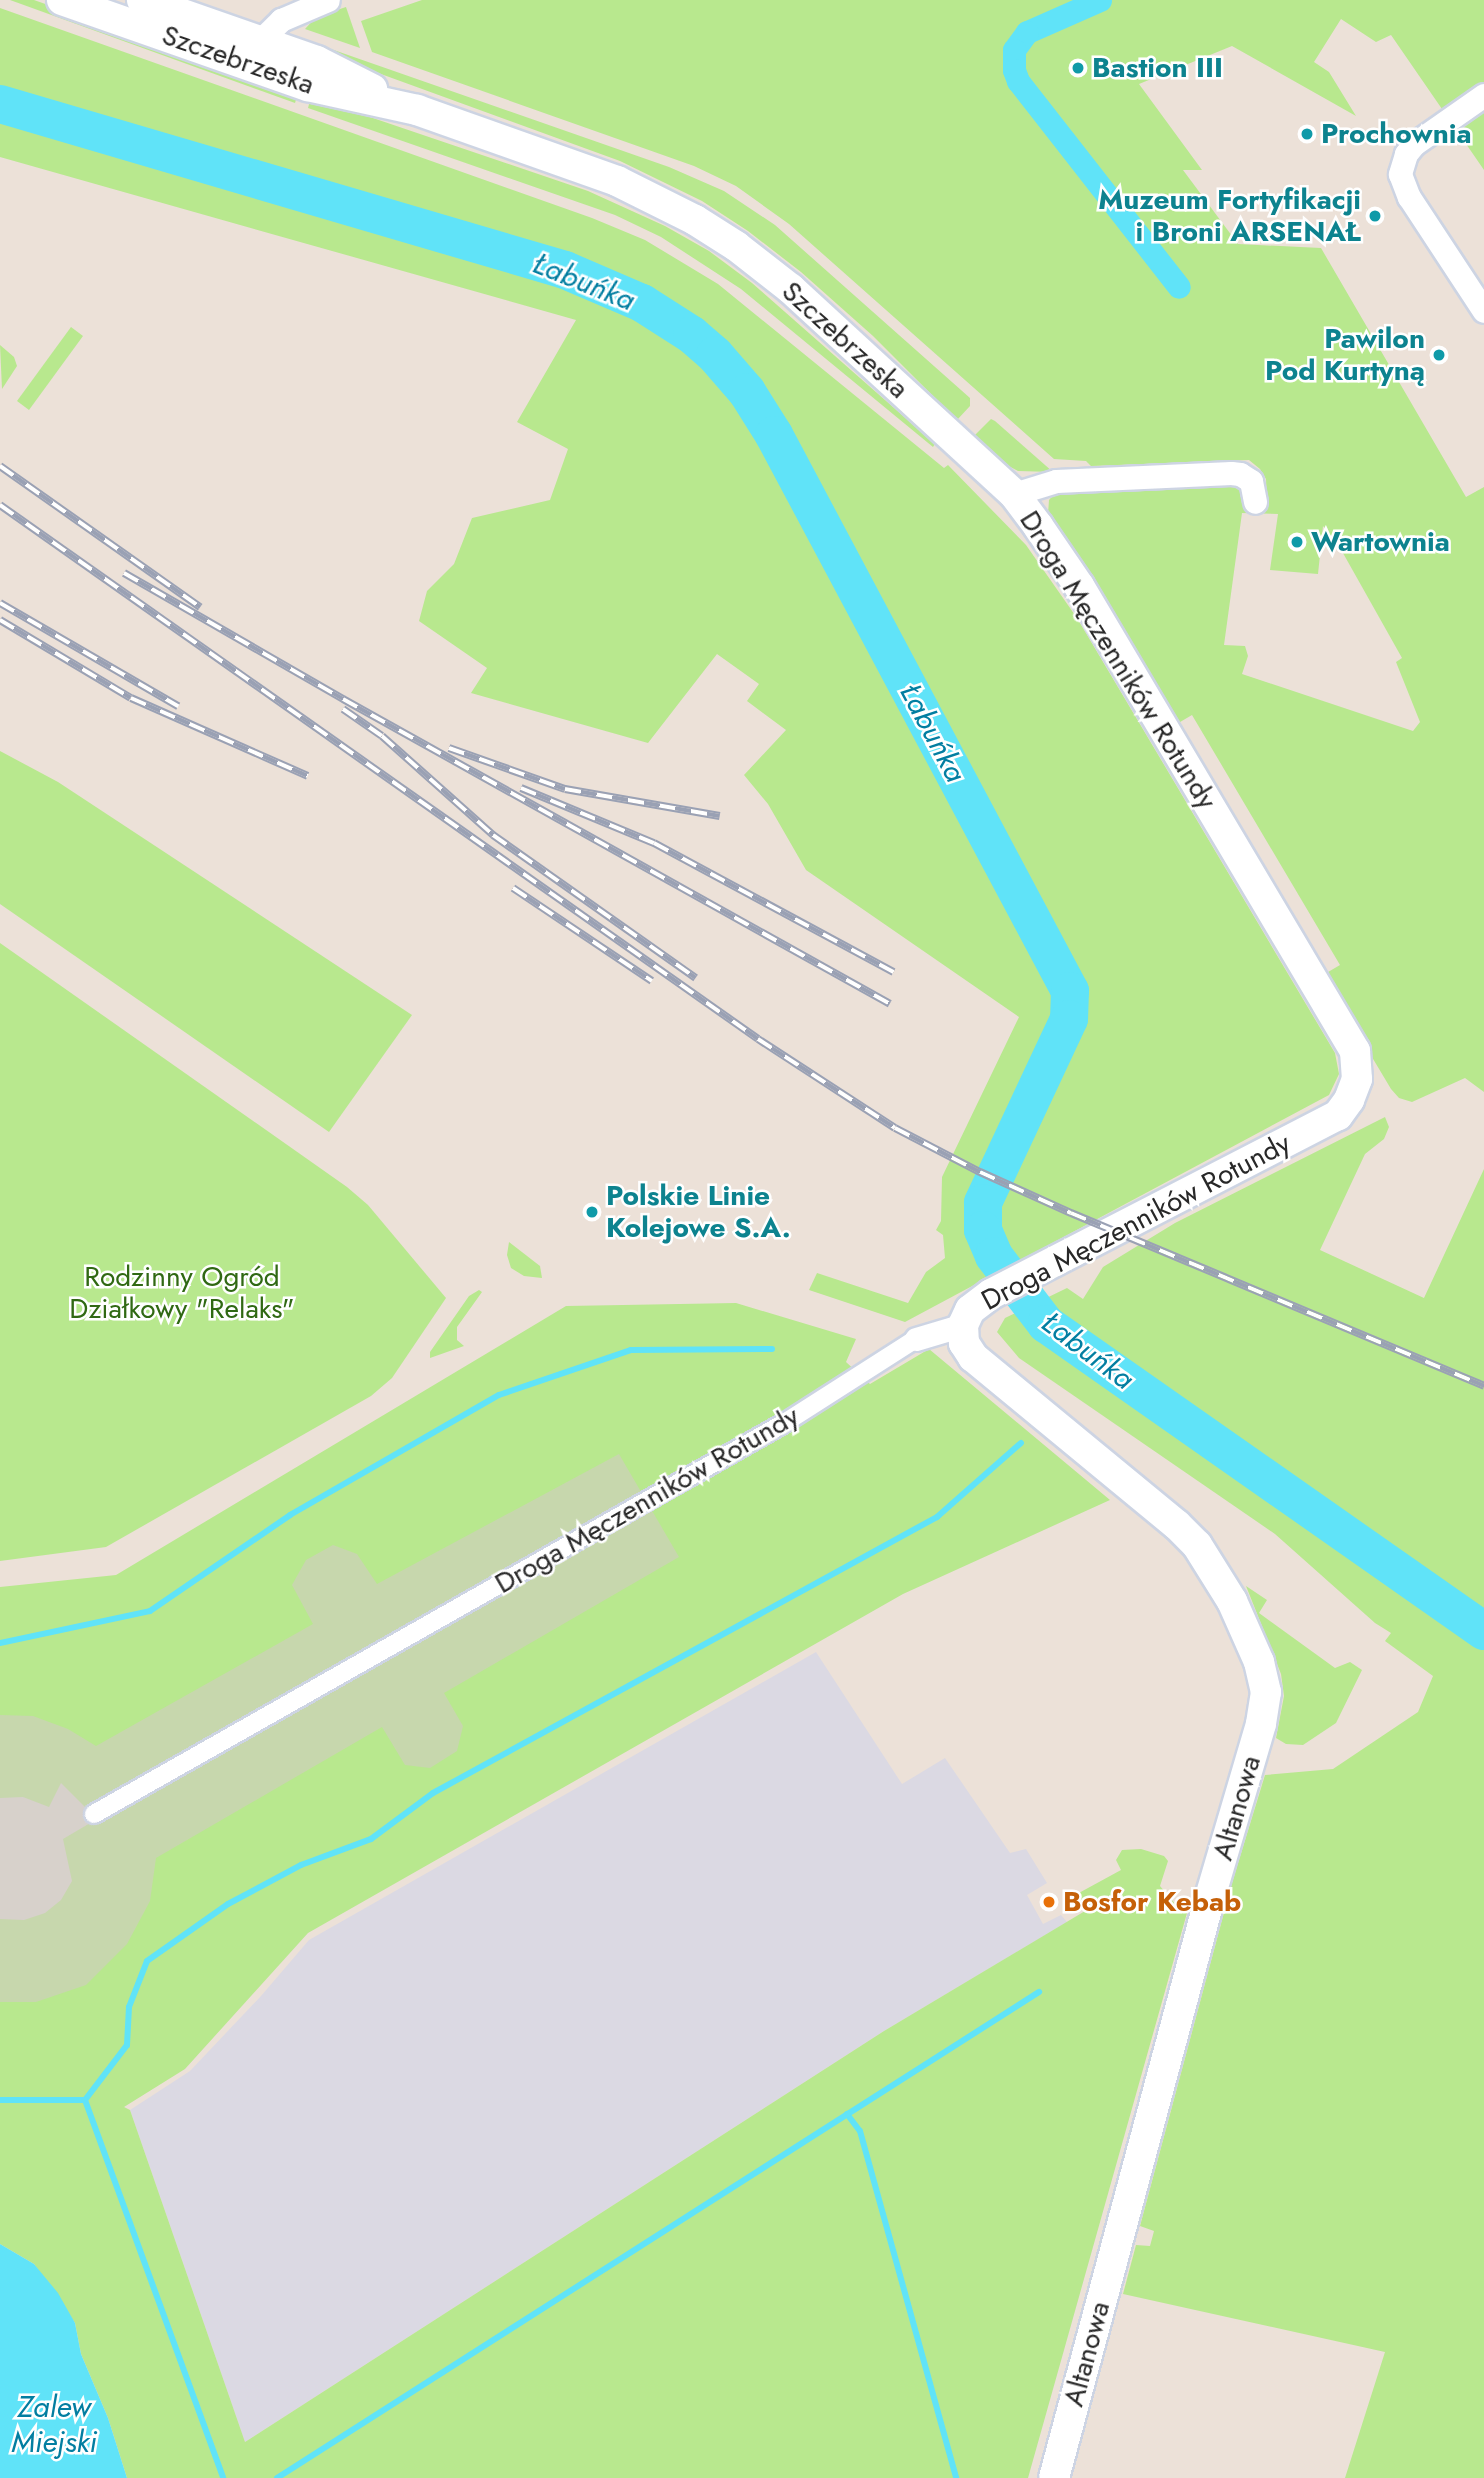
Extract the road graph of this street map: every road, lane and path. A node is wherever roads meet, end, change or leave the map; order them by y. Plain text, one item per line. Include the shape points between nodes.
1 (62, 0) edge
2 (142, 0) edge
3 (328, 0) edge
4 (260, 55) junction
5 (1484, 95) edge
6 (1484, 311) edge
7 (1014, 494) junction
8 (1255, 502) dead end
9 (963, 1325) junction
10 (916, 1339) joint
11 (94, 1814) dead end
12 (1054, 2478) edge

1 - 4 street, Szczebrzeska
2 - 4 street, Szczebrzeska
3 - 4 street via 281,20 267,34
4 - 7 street, Szczebrzeska via 317,61 417,110 617,181 715,232 791,289
5 - 6 street via 1414,144 1400,174 1409,197
7 - 8 street via 1056,481 1231,473 1251,481
7 - 9 street, Droga Męczenników Rotundy via 1067,567 1118,650 1355,1051 1358,1071 1353,1093 1338,1115 991,1294 970,1310
9 - 10 street, Droga Męczenników Rotundy
9 - 12 street, Altanowa via 964,1343 973,1357 1197,1545 1232,1601 1259,1662 1266,1692 1261,1724
10 - 11 street, Droga Męczenników Rotundy via 786,1422

